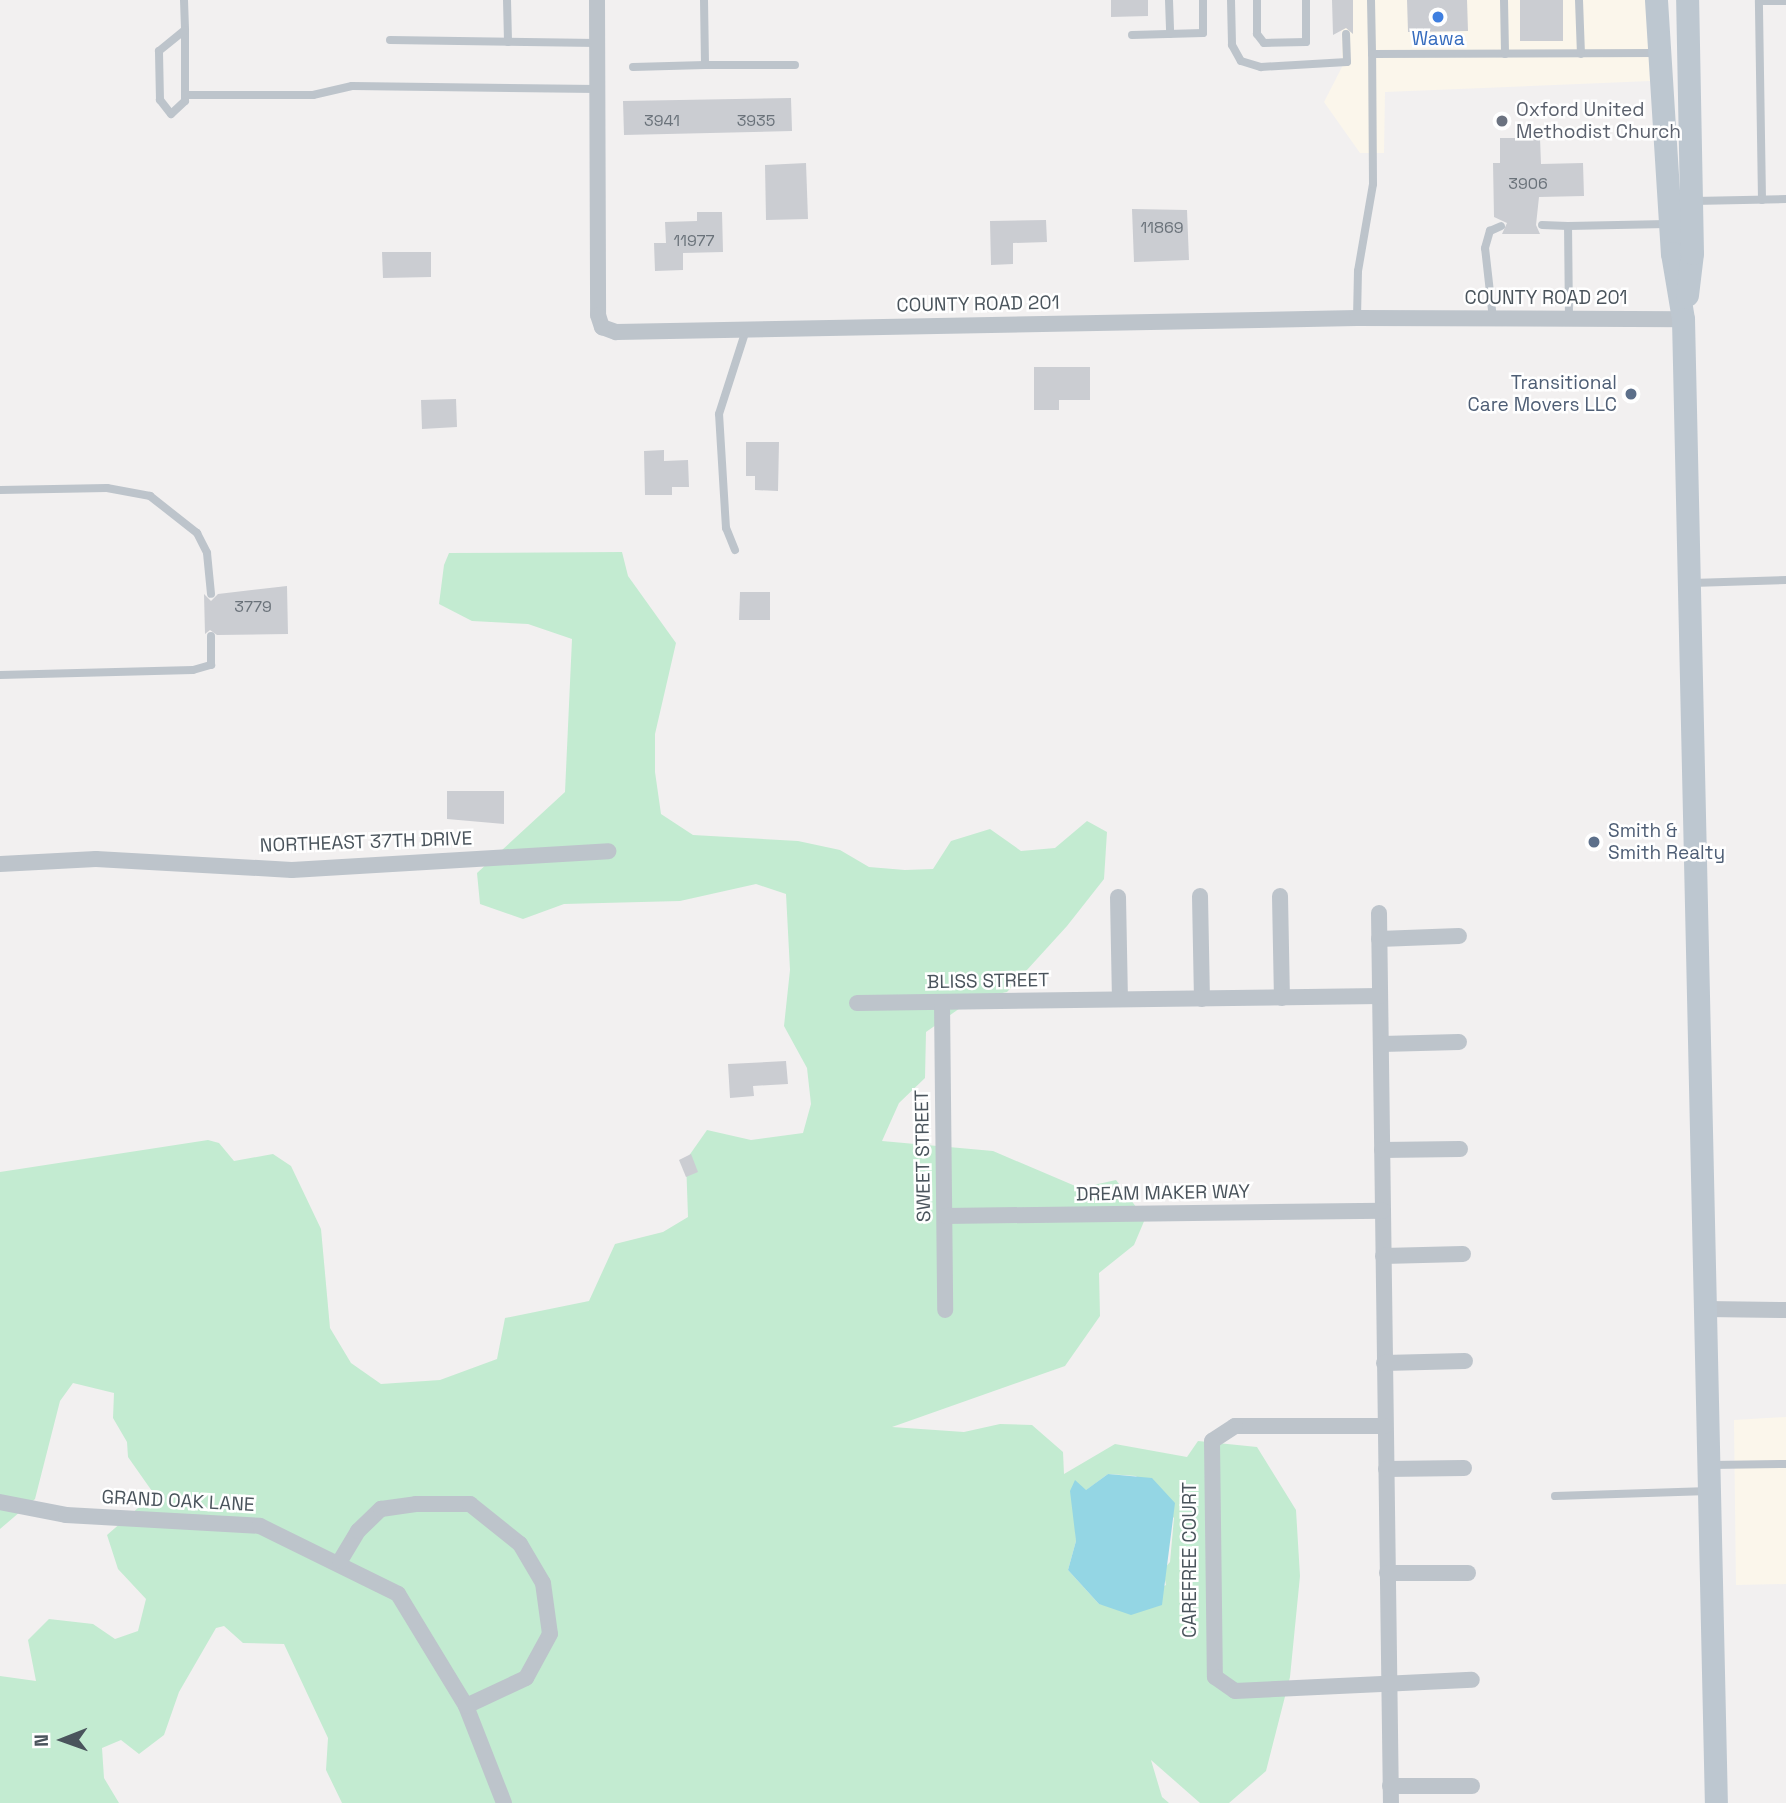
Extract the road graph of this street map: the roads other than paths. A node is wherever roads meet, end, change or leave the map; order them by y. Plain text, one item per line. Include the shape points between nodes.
1 (184, 0) edge
2 (508, 0) edge
3 (597, 0) edge
4 (704, 0) edge
5 (1169, 0) edge
6 (1203, 0) edge
7 (1231, 0) edge
8 (1257, 0) edge
9 (1306, 0) edge
10 (1371, 0) edge
11 (1504, 0) edge
12 (1579, 0) edge
13 (1656, 0) edge
14 (1687, 0) edge
15 (1786, 1) edge
16 (185, 30) junction
17 (1170, 34) junction
18 (1346, 34) dead end
19 (1132, 35) dead end
20 (390, 40) dead end
21 (508, 42) junction
22 (597, 43) junction
23 (1659, 53) junction
24 (1372, 54) junction
25 (1505, 54) junction
26 (1581, 54) junction
27 (705, 65) junction
28 (795, 65) dead end
29 (633, 66) dead end
30 (597, 89) junction
31 (185, 95) junction
32 (1786, 199) edge
33 (1762, 200) junction
34 (1690, 201) junction
35 (1670, 224) junction
36 (1542, 225) dead end
37 (1501, 226) dead end
38 (1568, 226) junction
39 (1357, 318) junction
40 (1493, 319) junction
41 (1569, 319) junction
42 (1683, 319) junction
43 (746, 330) junction
44 (0, 490) edge
45 (735, 550) dead end
46 (1786, 580) edge
47 (1692, 583) junction
48 (211, 594) dead end
49 (211, 636) dead end
50 (0, 675) edge
51 (608, 851) dead end
52 (0, 864) edge
53 (1200, 896) dead end
54 (1280, 896) dead end
55 (1118, 897) dead end
56 (1379, 913) dead end
57 (1459, 936) dead end
58 (1379, 939) junction
59 (1380, 996) junction
60 (1282, 998) junction
61 (1120, 999) junction
62 (1202, 999) junction
63 (857, 1003) dead end
64 (942, 1003) junction
65 (1459, 1042) dead end
66 (1382, 1044) junction
67 (1460, 1149) dead end
68 (1382, 1150) junction
69 (1382, 1211) junction
70 (945, 1216) junction
71 (1463, 1254) dead end
72 (1383, 1256) junction
73 (1706, 1309) junction
74 (945, 1310) dead end
75 (1786, 1310) edge
76 (1465, 1361) dead end
77 (1384, 1363) junction
78 (1385, 1426) junction
79 (1786, 1464) edge
80 (1711, 1465) junction
81 (1464, 1468) dead end
82 (1386, 1469) junction
83 (1712, 1491) junction
84 (1555, 1496) dead end
85 (0, 1502) edge
86 (340, 1561) junction
87 (1387, 1573) junction
88 (1468, 1573) dead end
89 (1472, 1680) dead end
90 (1389, 1683) junction
91 (466, 1706) junction
92 (1390, 1786) junction
93 (1472, 1786) dead end
94 (504, 1803) edge
95 (1391, 1803) edge
96 (1716, 1803) edge

1 - 16 lane
2 - 21 lane
3 - 22 street, COUNTY ROAD 201
4 - 27 lane
5 - 17 lane
6 - 17 lane via 1203,33
7 - 18 lane via 1231,45 1241,61 1261,67 1347,62
8 - 9 lane via 1257,34 1264,43 1307,42
10 - 24 lane
11 - 25 lane
12 - 26 lane
13 - 23 street
14 - 34 street
15 - 33 lane via 1759,1
16 - 31 lane
16 - 31 lane via 159,51 164,109 178,111
17 - 19 lane
20 - 21 lane
21 - 22 lane
22 - 30 street, COUNTY ROAD 201
23 - 26 lane
23 - 35 street
24 - 25 lane
24 - 39 lane via 1373,184 1358,271
25 - 26 lane
27 - 28 lane
27 - 29 lane
30 - 31 lane via 352,86 313,95
30 - 43 street, COUNTY ROAD 201 via 597,315 603,327 616,332
32 - 33 lane
33 - 34 lane
34 - 42 street via 1692,253
35 - 38 lane
35 - 42 street
36 - 38 lane
37 - 40 lane via 1490,231 1485,248
38 - 41 lane
39 - 40 street, COUNTY ROAD 201
39 - 43 street, COUNTY ROAD 201
40 - 41 street, COUNTY ROAD 201
41 - 42 street, COUNTY ROAD 201
42 - 47 street
43 - 45 lane via 719,414 726,528
44 - 48 lane via 107,488 150,496 197,533 207,554
46 - 47 lane
47 - 73 street
49 - 50 lane via 211,665 193,670
51 - 52 street, NORTHEAST 37TH DRIVE via 292,870 96,859
53 - 62 street
54 - 60 street
55 - 61 street
56 - 58 street
57 - 58 street
58 - 59 street
59 - 60 street, BLISS STREET
59 - 66 street
60 - 62 street, BLISS STREET
61 - 62 street, BLISS STREET
61 - 64 street, BLISS STREET
63 - 64 street, BLISS STREET
64 - 70 street, SWEET STREET
65 - 66 street
66 - 68 street
67 - 68 street
68 - 69 street
69 - 70 street, DREAM MAKER WAY
69 - 72 street
70 - 74 street, SWEET STREET
71 - 72 street
72 - 77 street
73 - 75 street
73 - 80 street
76 - 77 street
77 - 78 street
78 - 82 street
78 - 90 street, CAREFREE COURT via 1235,1426 1218,1433 1211,1452 1212,1668 1219,1683 1235,1691
79 - 80 lane
80 - 83 street
81 - 82 street
82 - 87 street
83 - 84 lane
83 - 96 street
85 - 86 street, GRAND OAK LANE via 66,1515 260,1526
86 - 91 street, GRAND OAK LANE via 398,1594
86 - 91 street via 358,1531 381,1508 416,1504 470,1504 520,1544 542,1583 550,1634 526,1678
87 - 88 street
87 - 90 street
89 - 90 street, CAREFREE COURT
90 - 92 street
91 - 94 street, GRAND OAK LANE
92 - 93 street
92 - 95 street

